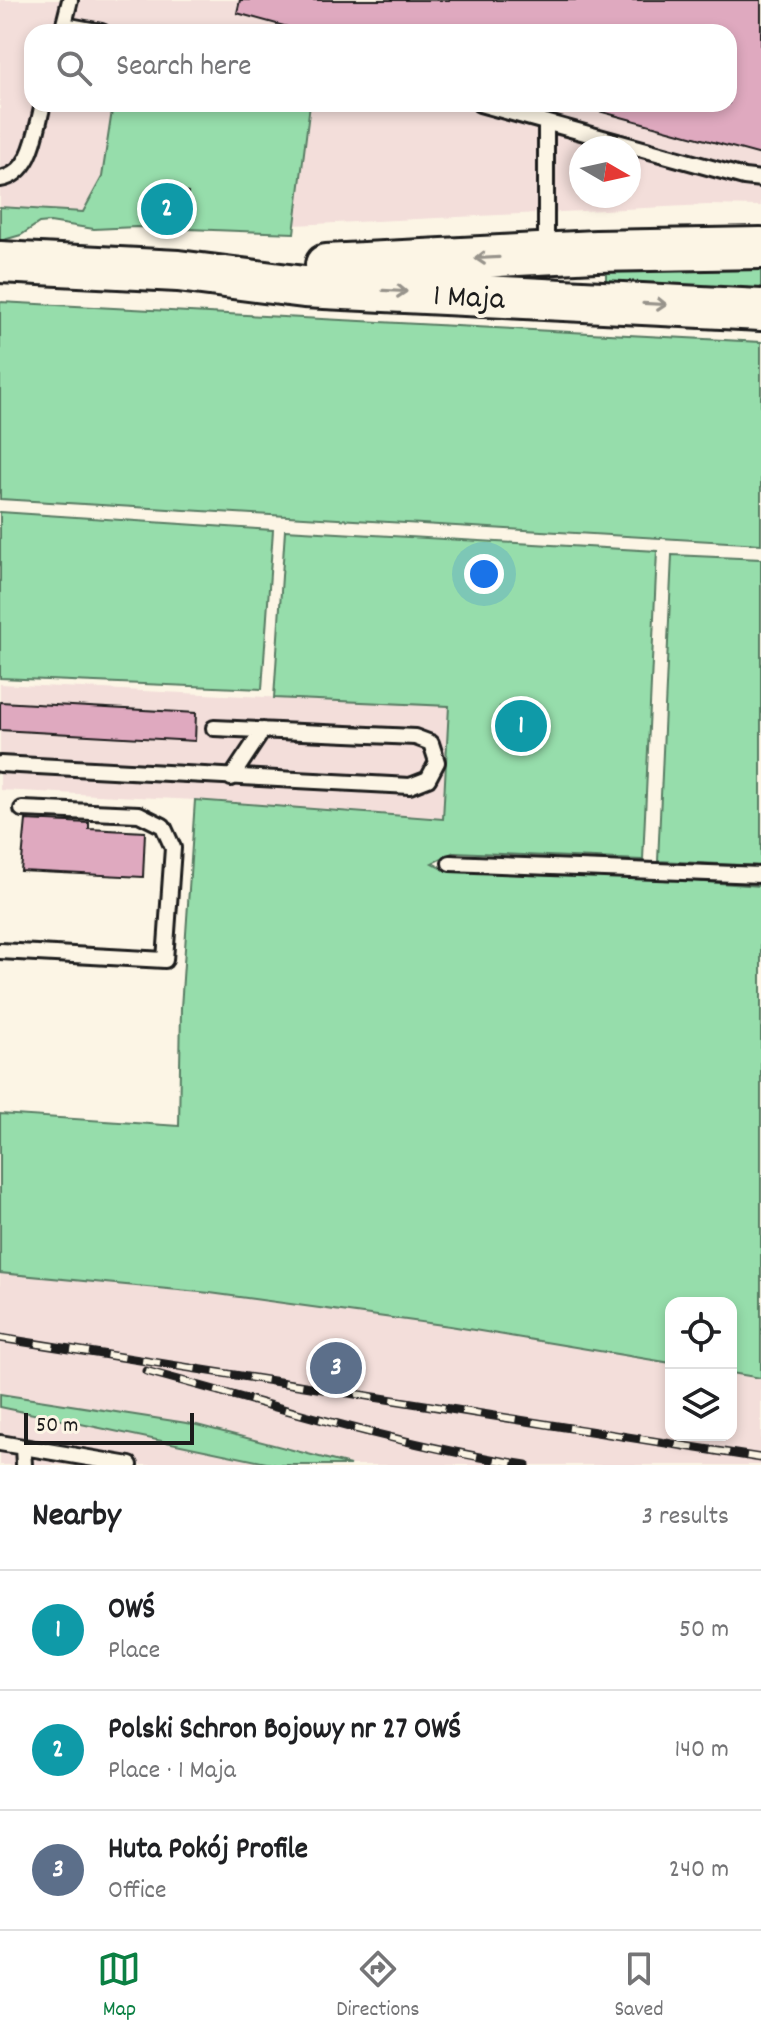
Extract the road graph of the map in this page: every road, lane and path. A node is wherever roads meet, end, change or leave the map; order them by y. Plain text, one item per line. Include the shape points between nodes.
1 (70, 0) edge
2 (64, 24) edge
3 (41, 112) edge
4 (509, 112) edge
5 (546, 122) junction
6 (0, 179) edge
7 (761, 179) edge
8 (761, 248) edge
9 (545, 254) junction
10 (0, 262) edge
11 (178, 271) junction
12 (761, 310) edge
13 (214, 728) dead end
14 (263, 730) junction
15 (0, 764) edge
16 (231, 778) junction
17 (22, 809) dead end
18 (450, 863) dead end
19 (761, 875) edge
20 (0, 951) edge
21 (0, 1443) edge
22 (23, 1447) junction
23 (24, 1465) edge
24 (130, 1465) edge

1 - 2 lane
3 - 6 lane via 23,167
4 - 5 lane
5 - 7 lane
5 - 9 lane
8 - 9 street, 1 Maja
9 -> 11 street, 1 Maja
10 - 11 street, 1 Maja
11 -> 12 street, 1 Maja via 304,287
13 - 14 lane
14 - 16 lane
14 - 16 lane via 415,737 431,743 437,762 428,779 410,786
15 - 16 lane
17 - 20 lane via 139,814 163,826 173,848 165,960
18 - 19 lane
21 - 22 lane
22 - 23 lane
22 - 24 lane

